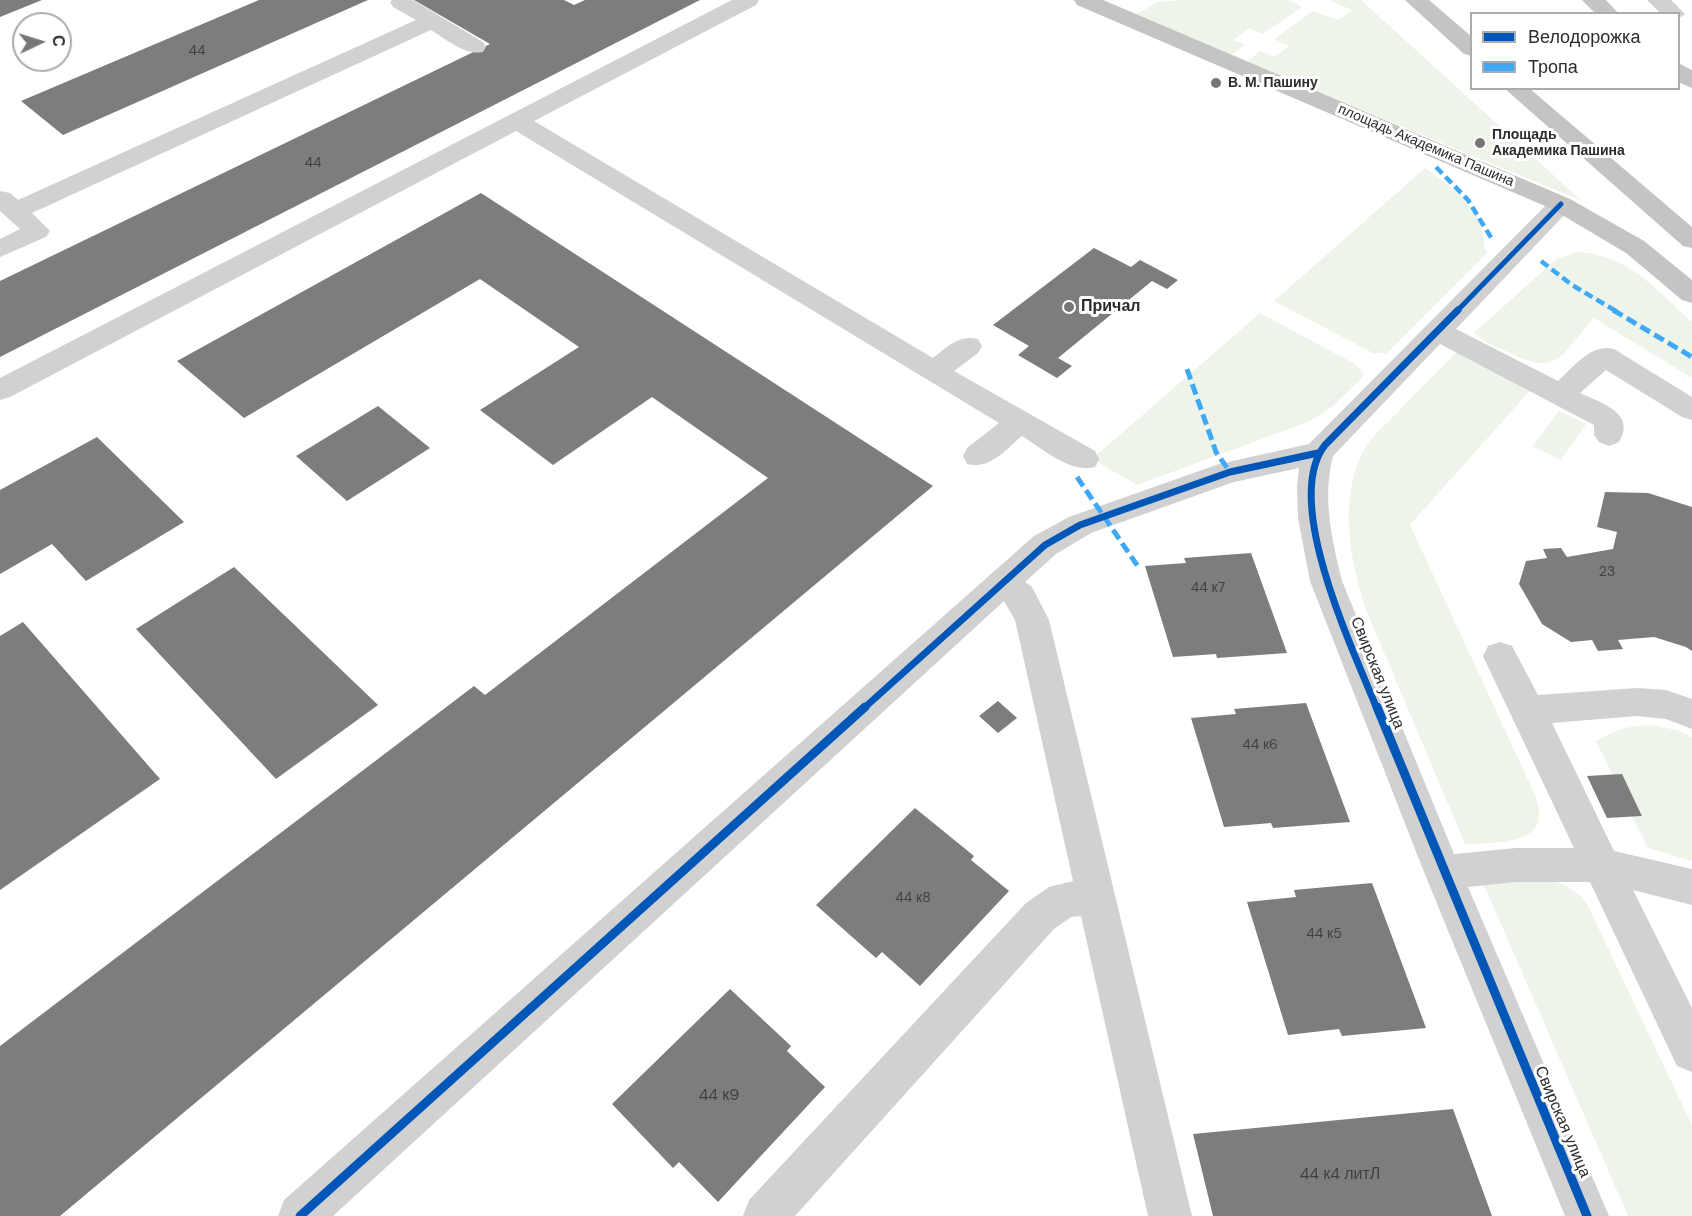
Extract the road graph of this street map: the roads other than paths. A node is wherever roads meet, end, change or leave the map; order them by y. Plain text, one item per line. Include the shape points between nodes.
1 (748, 0) edge
2 (1085, 0) edge
3 (1416, 0) edge
4 (1593, 0) edge
5 (1658, 0) edge
6 (401, 2) dead end
7 (1608, 12) edge
8 (1672, 12) edge
9 (432, 21) junction
10 (475, 47) dead end
11 (1470, 47) edge
12 (1680, 72) edge
13 (1692, 81) edge
14 (1517, 90) edge
15 (517, 121) junction
16 (8, 204) edge
17 (1561, 204) junction
18 (1692, 240) edge
19 (0, 249) edge
20 (1692, 294) edge
21 (1437, 331) junction
22 (968, 346) dead end
23 (934, 372) junction
24 (0, 390) edge
25 (1561, 394) junction
26 (1692, 410) edge
27 (1020, 422) junction
28 (1609, 435) dead end
29 (1318, 453) junction
30 (978, 456) dead end
31 (1084, 459) dead end
32 (1004, 583) junction
33 (1500, 656) dead end
34 (1528, 710) junction
35 (1692, 714) edge
36 (1600, 865) junction
37 (1443, 872) junction
38 (1692, 887) edge
39 (1096, 896) junction
40 (1692, 1051) edge
41 (300, 1216) edge
42 (765, 1216) edge
43 (1170, 1216) edge
44 (1587, 1216) edge

1 - 15 street
2 - 17 main road, площадь Академика Пашина
3 - 11 main road
4 - 7 main road
5 - 8 street
6 - 9 street
9 - 10 street
9 - 16 street
12 - 13 main road
14 - 18 main road
15 - 23 street
15 - 24 street
16 - 19 street via 38,231
17 - 20 main road, площадь Академика Пашина via 1635,247
17 - 21 street
21 - 25 street
21 - 29 street
22 - 23 street
23 - 27 street
25 - 26 street via 1604,356
25 - 28 street via 1609,420
27 - 30 street
27 - 31 street
29 - 32 street via 1230,472 1080,525 1045,545
29 - 37 street, Свирская улица via 1312,490 1315,531 1326,581
32 - 39 street via 1020,596 1032,620
32 - 41 street
33 - 34 street
34 - 35 street via 1637,702 1665,705
34 - 36 street
36 - 37 street via 1516,865
36 - 38 street
36 - 40 street
37 - 44 street, Свирская улица
39 - 42 street via 1063,900 1040,916
39 - 43 street

